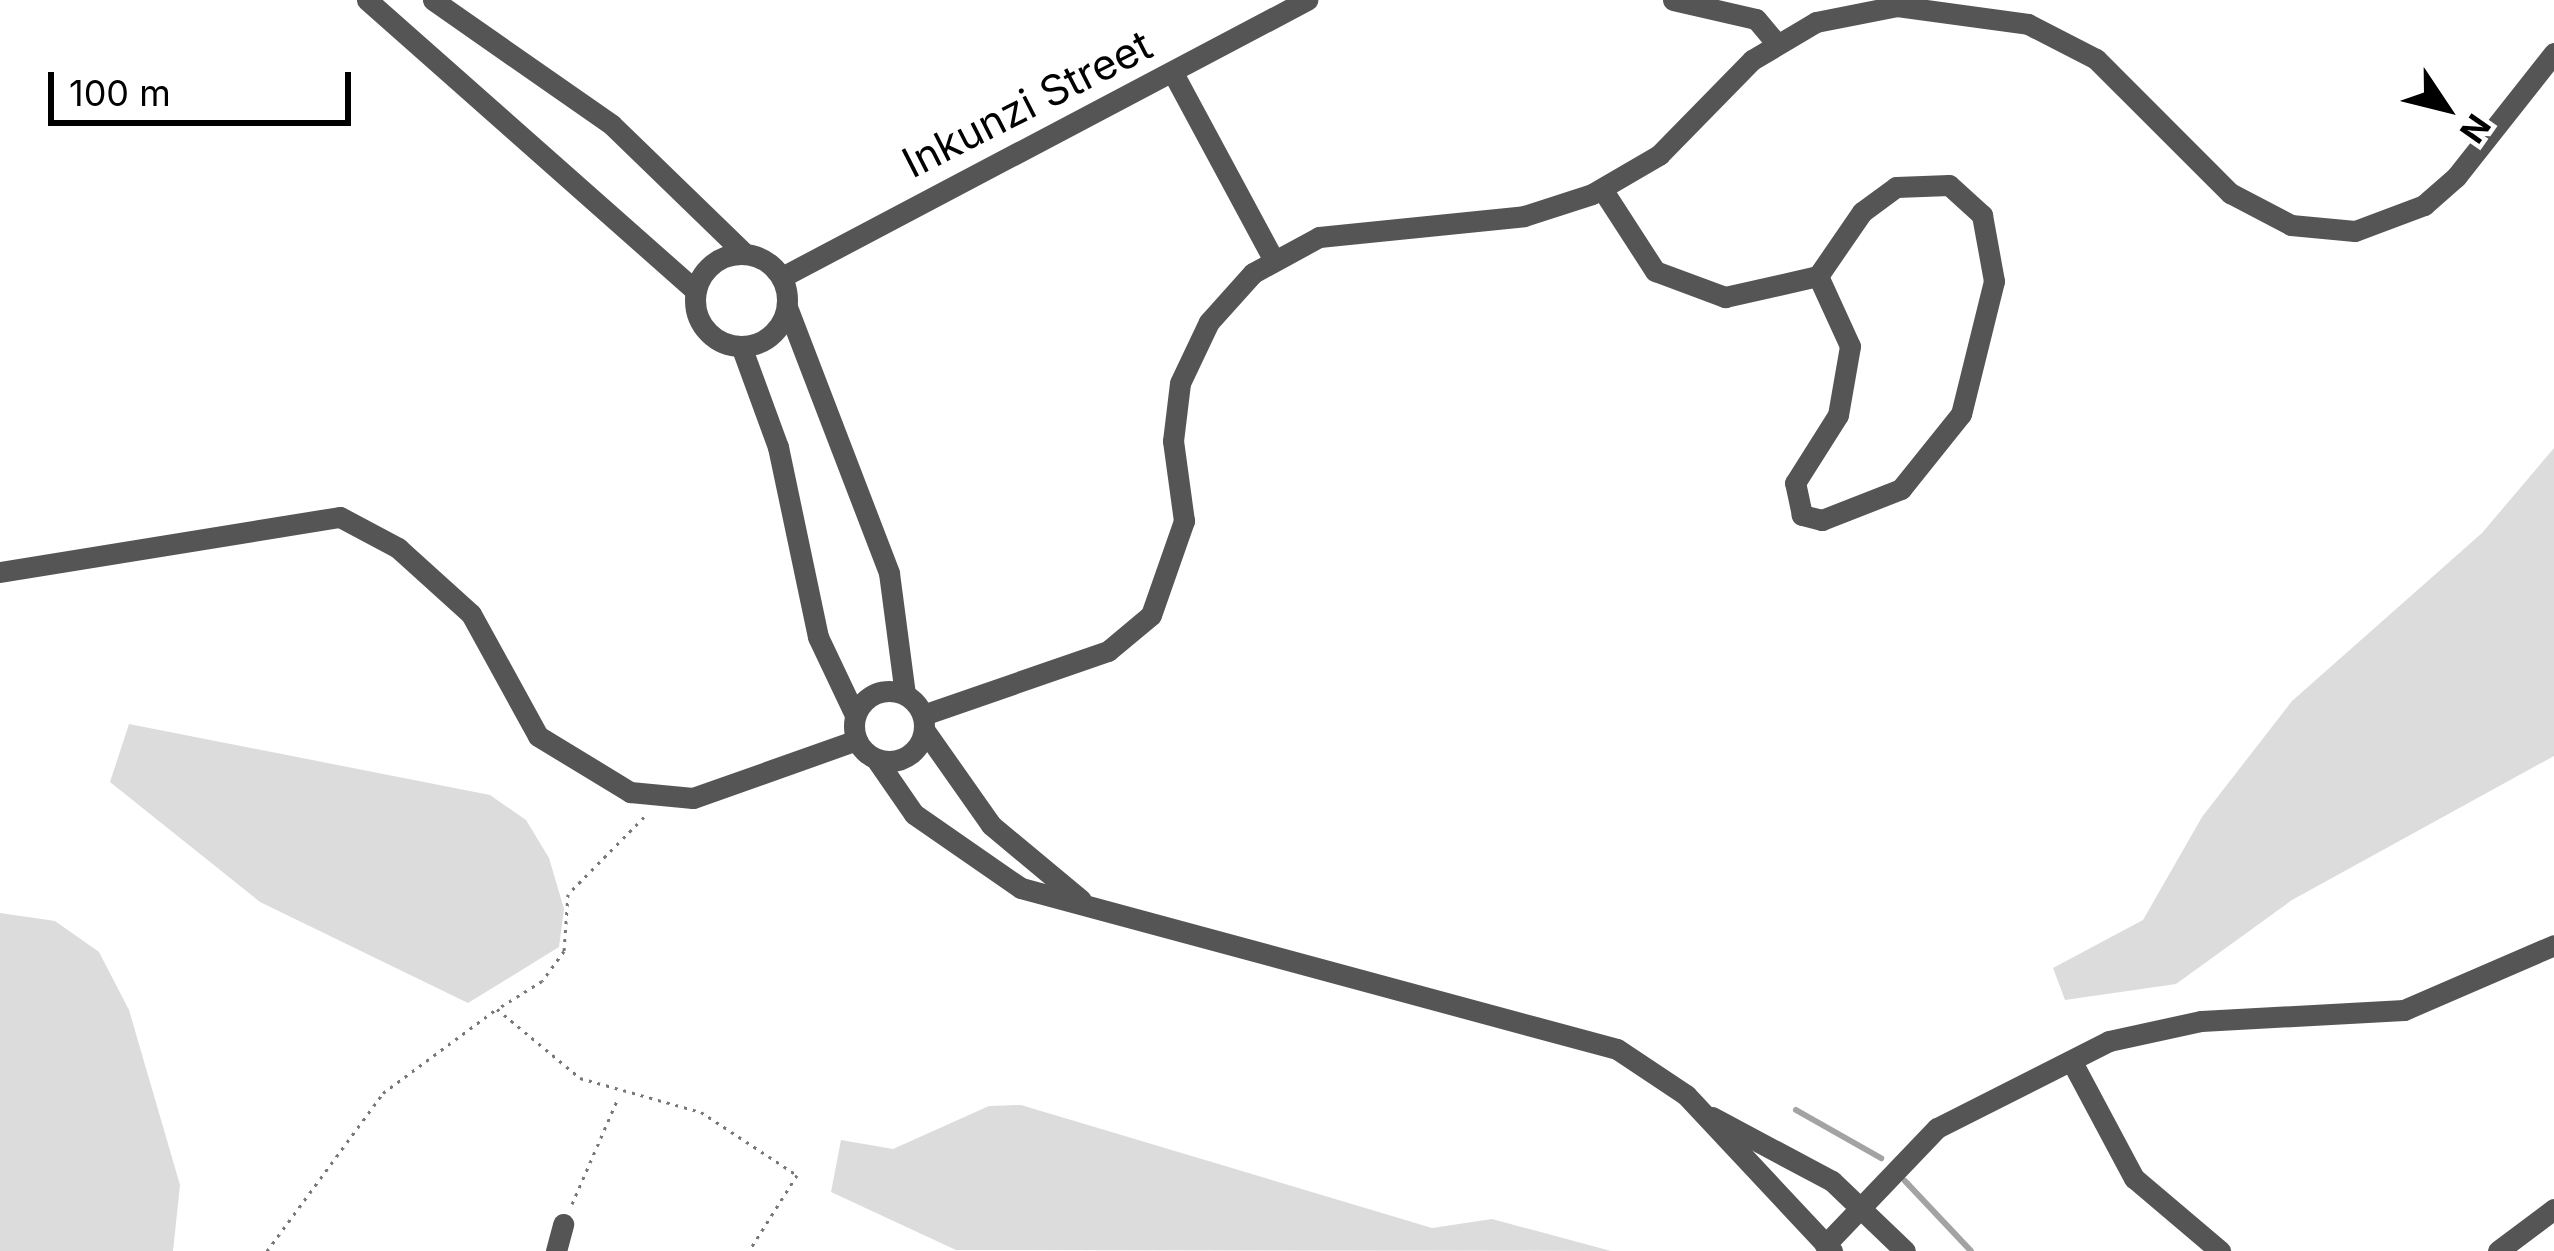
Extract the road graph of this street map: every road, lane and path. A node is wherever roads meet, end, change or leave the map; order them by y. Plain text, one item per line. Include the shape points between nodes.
1 (367, 0) edge
2 (433, 0) edge
3 (1307, 0) edge
4 (1673, 0) edge
5 (1776, 43) junction
6 (2554, 53) edge
7 (1173, 74) junction
8 (1602, 189) junction
9 (745, 254) junction
10 (1273, 259) junction
11 (1818, 276) junction
12 (782, 277) junction
13 (696, 291) junction
14 (787, 307) junction
15 (741, 346) junction
16 (0, 572) edge
17 (904, 694) junction
18 (855, 715) junction
19 (924, 723) junction
20 (856, 740) junction
21 (876, 759) junction
22 (655, 800) junction
23 (1081, 900) junction
24 (2554, 945) edge
25 (497, 1009) junction
26 (2072, 1062) junction
27 (619, 1096) junction
28 (1706, 1114) junction
29 (1858, 1204) junction
30 (2554, 1209) edge
31 (563, 1224) joint
32 (1829, 1248) edge
33 (267, 1251) edge
34 (556, 1251) edge
35 (749, 1251) edge
36 (1905, 1251) edge
37 (2219, 1251) edge
38 (2498, 1251) edge

1 - 13 street
2 - 9 street via 612,125
3 - 7 street, Inkunzi Street
4 - 5 street via 1756,20
5 - 6 street via 1897,6 2028,24 2096,58 2230,193 2290,225 2355,231 2424,205 2456,177
5 - 8 street via 1659,154
7 - 10 street
7 - 12 street, Inkunzi Street
8 - 10 street via 1524,216 1360,228
8 - 11 street via 1640,256 1698,293 1756,297
9 - 12 street
9 - 13 street via 719,259
10 - 19 street via 1209,322 1180,383 1173,440 1184,520 1151,615 1108,650
11 - 11 street via 1862,212 1914,181 1966,197 1996,256 1986,344 1939,449 1901,489 1822,520 1802,515 1795,483 1838,415 1850,346
12 - 14 street
13 - 15 street via 705,329
14 - 15 street via 766,339
14 - 17 street via 889,573
15 - 18 street via 782,463 818,637
16 - 22 street via 340,517 398,548 471,614 538,736
17 - 18 street via 875,693
17 - 19 street
18 - 20 street
19 - 21 street via 907,756
19 - 23 street via 991,825
20 - 21 street
20 - 22 street via 725,790
21 - 23 street via 914,814 982,867
22 - 25 path via 568,894 564,951 542,981
23 - 28 street via 1538,1021 1653,1069
24 - 26 street via 2404,1010 2153,1028
25 - 27 path
25 - 33 path via 383,1094
26 - 29 street via 1937,1128
26 - 37 street via 2134,1178
27 - 31 path
27 - 35 path via 701,1112 797,1175
28 - 29 street
28 - 32 street
29 - 32 street
29 - 36 street
30 - 38 street
31 - 34 street

